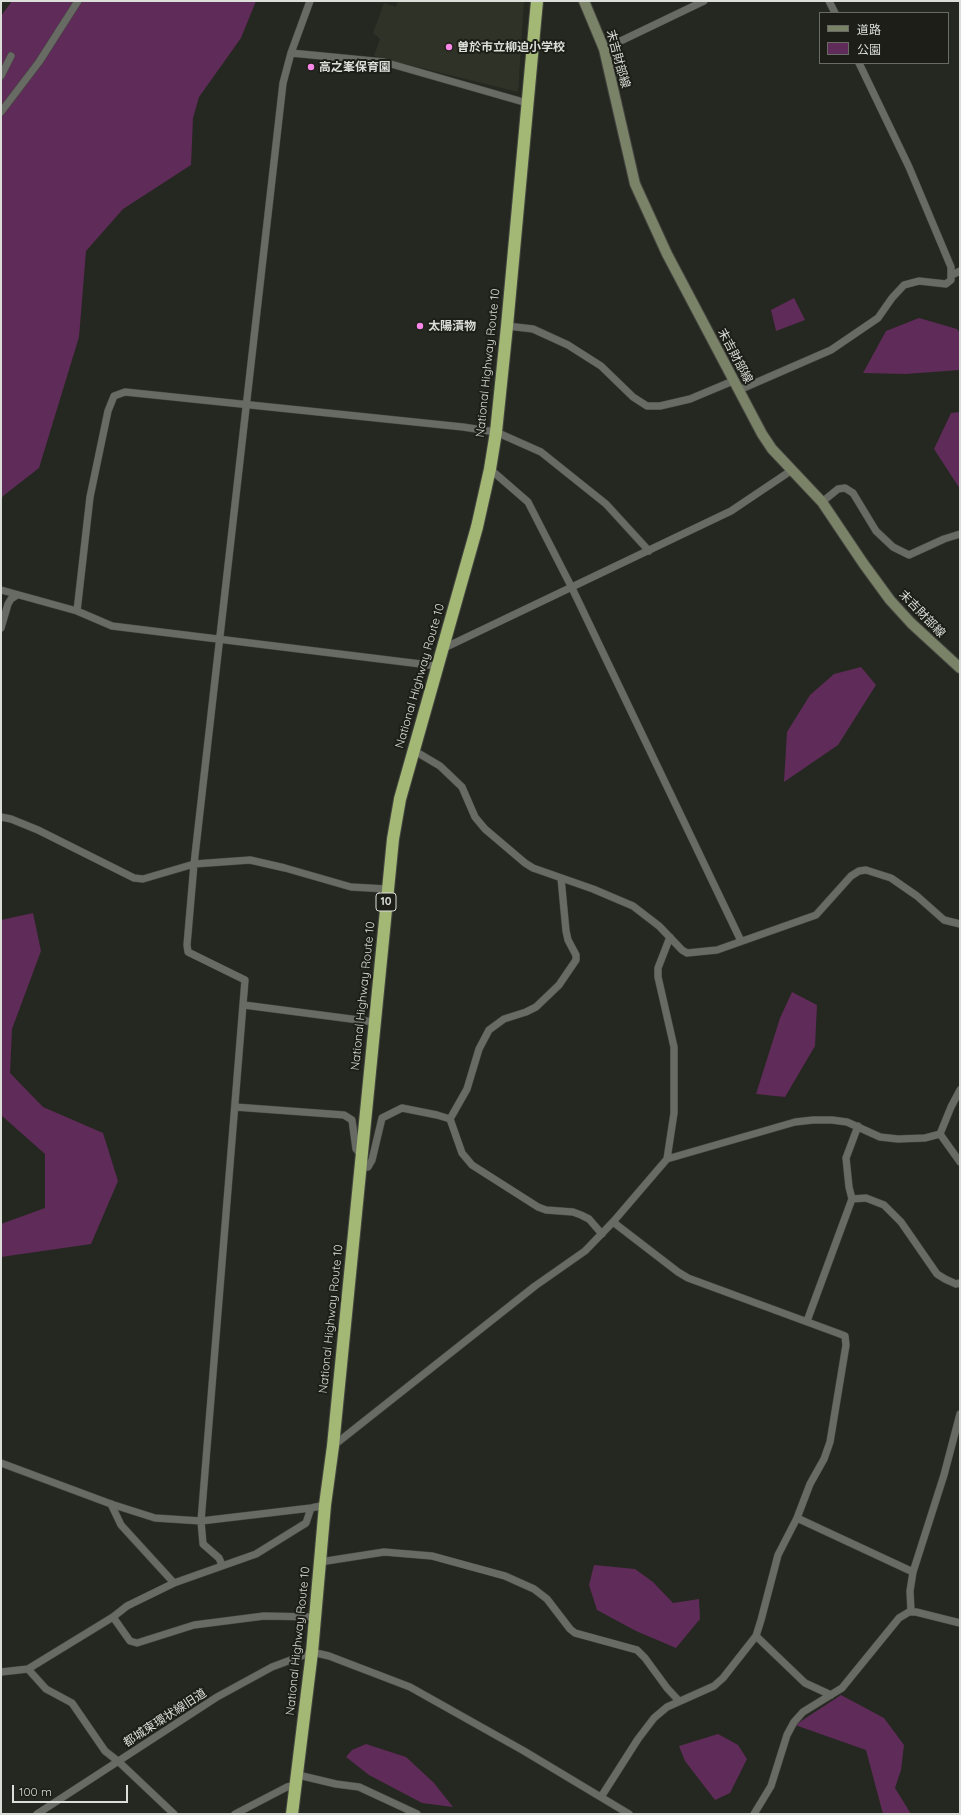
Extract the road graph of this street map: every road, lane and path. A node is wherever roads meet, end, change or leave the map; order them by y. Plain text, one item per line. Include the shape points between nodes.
1 (78, 1) edge
2 (310, 1) edge
3 (536, 1) edge
4 (584, 1) edge
5 (704, 1) edge
6 (829, 1) edge
7 (834, 12) edge
8 (604, 49) junction
9 (291, 52) junction
10 (11, 56) dead end
11 (859, 64) edge
12 (1, 76) edge
13 (527, 104) junction
14 (1, 112) edge
15 (960, 271) edge
16 (952, 275) junction
17 (507, 326) junction
18 (733, 380) junction
19 (739, 390) junction
20 (247, 404) junction
21 (496, 432) junction
22 (490, 469) junction
23 (792, 470) junction
24 (822, 502) junction
25 (960, 534) edge
26 (649, 551) junction
27 (572, 588) junction
28 (1, 590) edge
29 (18, 595) junction
30 (77, 611) junction
31 (1, 628) edge
32 (220, 640) junction
33 (442, 650) junction
34 (438, 666) junction
35 (960, 668) edge
36 (413, 750) junction
37 (1, 817) edge
38 (194, 864) junction
39 (561, 878) junction
40 (387, 889) junction
41 (960, 924) edge
42 (670, 937) junction
43 (741, 941) junction
44 (244, 1005) junction
45 (374, 1022) junction
46 (960, 1090) edge
47 (235, 1107) junction
48 (450, 1119) junction
49 (858, 1126) junction
50 (940, 1134) junction
51 (361, 1155) junction
52 (667, 1159) junction
53 (960, 1162) edge
54 (360, 1168) junction
55 (852, 1199) junction
56 (613, 1222) junction
57 (602, 1234) junction
58 (960, 1284) edge
59 (807, 1321) junction
60 (960, 1414) edge
61 (333, 1446) junction
62 (1, 1463) edge
63 (111, 1504) junction
64 (325, 1505) junction
65 (311, 1508) junction
66 (797, 1518) junction
67 (201, 1521) junction
68 (320, 1562) junction
69 (222, 1565) junction
70 (913, 1572) junction
71 (174, 1582) junction
72 (911, 1612) junction
73 (114, 1617) junction
74 (315, 1617) junction
75 (960, 1623) edge
76 (756, 1636) junction
77 (312, 1652) junction
78 (28, 1669) junction
79 (1, 1672) edge
80 (831, 1695) junction
81 (680, 1701) junction
82 (119, 1762) junction
83 (297, 1780) junction
84 (601, 1797) junction
85 (37, 1814) edge
86 (174, 1814) edge
87 (235, 1814) edge
88 (292, 1814) edge
89 (417, 1814) edge
90 (629, 1814) edge
91 (754, 1814) edge

1 - 14 street via 39,62
2 - 9 street
3 - 13 highway, National Highway Route 10 / 10
4 - 8 main road, 末吉財部線
5 - 8 street
6 - 7 street
8 - 18 main road, 末吉財部線 via 635,184
9 - 13 street via 384,62
9 - 20 street via 283,83
10 - 12 street
11 - 16 street via 909,167 951,267
13 - 17 highway, National Highway Route 10 / 10
15 - 16 street
16 - 19 street via 952,280 946,284 919,281 904,285 878,318 831,350
17 - 18 street via 533,329 568,345 601,366 632,397 647,406 660,406 690,399
17 - 21 highway, National Highway Route 10 / 10
18 - 19 main road, 末吉財部線
19 - 23 main road, 末吉財部線 via 772,449
20 - 21 street
20 - 30 street via 125,392 114,396 108,411 90,497
20 - 32 street
21 - 22 highway, National Highway Route 10 / 10
21 - 26 street via 541,452 606,504
22 - 27 street via 528,502
22 - 33 highway, National Highway Route 10 / 10 via 477,527
23 - 24 main road, 末吉財部線
23 - 26 street via 731,511
24 - 25 street via 838,489 845,488 853,493 876,531 893,547 909,555
24 - 35 main road, 末吉財部線 via 890,600
26 - 27 street
27 - 33 street
27 - 43 street
28 - 29 street
29 - 30 street
29 - 31 street via 8,604
30 - 32 street via 112,626
32 - 34 street
32 - 38 street
33 - 34 highway, National Highway Route 10 / 10
34 - 36 highway, National Highway Route 10 / 10
36 - 39 street via 440,766 462,787 475,817 485,829 525,863
36 - 40 highway, National Highway Route 10 / 10 via 400,799
37 - 38 street via 38,830 134,878 142,879
38 - 40 street via 250,860 350,887
38 - 44 street via 188,952 245,980
39 - 42 street via 633,906
39 - 48 street via 566,931 576,960 559,985 536,1007 504,1019 489,1030 479,1048 467,1089
40 - 45 highway, National Highway Route 10 / 10
41 - 43 street via 944,920 917,896 891,878 866,870 851,876 816,915
42 - 43 street via 682,950 691,954 717,950
42 - 52 street via 658,968 674,1047 674,1113
44 - 45 street
44 - 47 street
45 - 51 highway, National Highway Route 10 / 10
46 - 50 street
47 - 51 street via 344,1115 352,1120 356,1149
47 - 67 street
48 - 54 street via 402,1108 382,1118 372,1160 368,1167
48 - 57 street via 462,1153 472,1165 538,1207 573,1212 589,1219
49 - 50 street via 880,1137 898,1139 925,1138
49 - 52 street via 832,1120 795,1122
49 - 55 street via 846,1158
50 - 53 street
51 - 54 highway, National Highway Route 10 / 10
52 - 56 street
54 - 61 highway, National Highway Route 10 / 10
55 - 58 street via 866,1198 884,1205 901,1222 937,1274
55 - 59 street
56 - 57 street
56 - 59 street via 688,1278
57 - 61 street via 585,1251 535,1286
59 - 66 street via 845,1336 846,1345 830,1442
60 - 70 street via 944,1475
61 - 64 highway, National Highway Route 10 / 10
62 - 63 street
63 - 67 street via 155,1518
63 - 71 street via 121,1525
64 - 65 street
64 - 68 highway, National Highway Route 10 / 10
65 - 67 street
65 - 69 street via 306,1523 256,1554
66 - 70 street
66 - 76 street via 778,1555
67 - 69 street via 203,1544 219,1558
68 - 74 highway, National Highway Route 10 / 10
68 - 81 street via 384,1552 432,1556 505,1576 534,1589 547,1599 564,1623 575,1633 637,1650
69 - 71 street
70 - 72 street via 910,1591
71 - 73 street via 127,1606
72 - 75 street
72 - 80 street via 899,1618 842,1688
73 - 74 street via 130,1641 137,1643 194,1625 264,1616
73 - 78 street
74 - 77 highway, National Highway Route 10 / 10
76 - 80 street via 806,1683
76 - 81 street via 714,1686
77 - 82 street, 都城東環状線旧道 via 272,1667 217,1697
77 - 83 highway, National Highway Route 10 / 10
77 - 84 street via 330,1656 410,1687
78 - 79 street
78 - 82 street via 46,1689 72,1703 105,1750
80 - 91 street via 803,1712 794,1722 787,1735 771,1786
81 - 84 street via 667,1707 645,1729
82 - 85 street, 都城東環状線旧道
82 - 86 street
83 - 87 street
83 - 88 highway, National Highway Route 10 / 10
83 - 89 street via 359,1787
84 - 90 street

